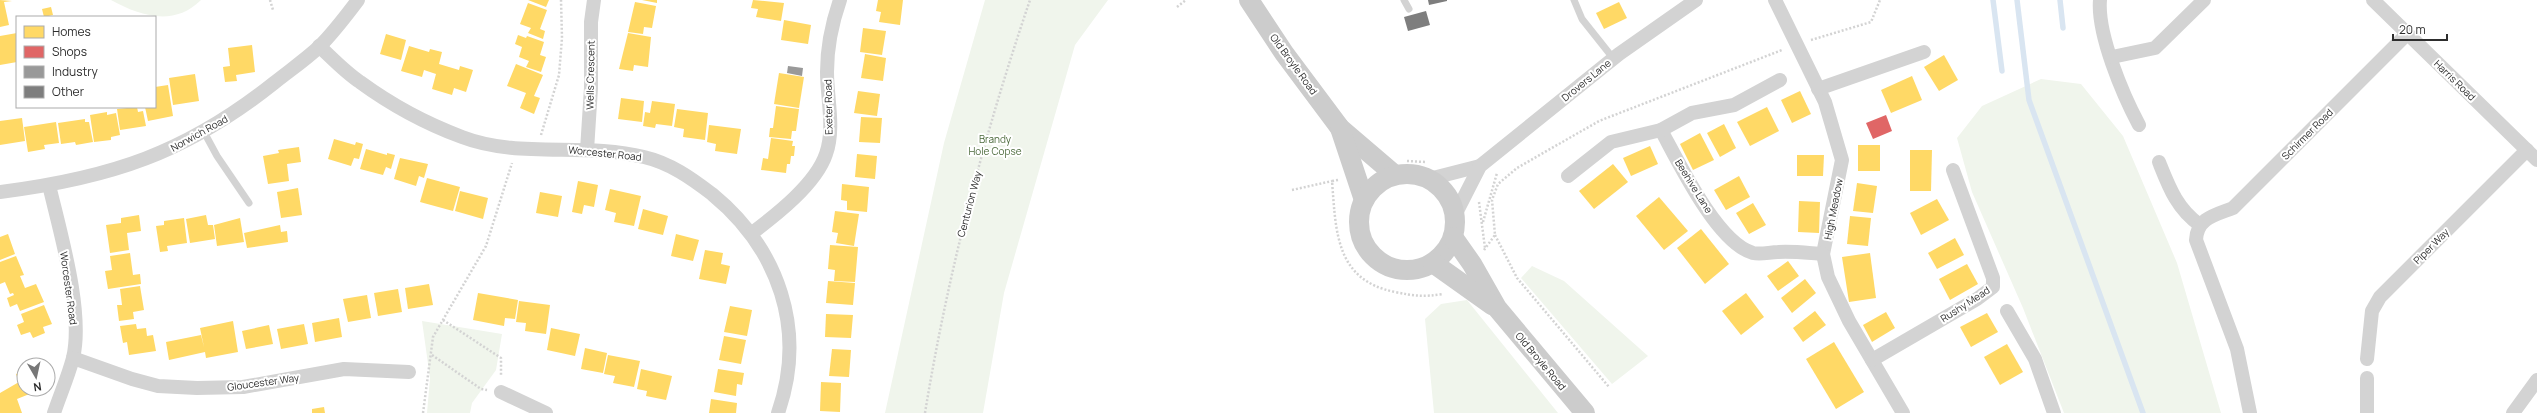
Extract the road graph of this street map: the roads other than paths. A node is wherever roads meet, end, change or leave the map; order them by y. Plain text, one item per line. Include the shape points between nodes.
1 (358, 0) edge
2 (594, 0) edge
3 (840, 0) edge
4 (1249, 0) edge
5 (1404, 0) edge
6 (1574, 0) edge
7 (1696, 0) edge
8 (1775, 0) edge
9 (2100, 0) edge
10 (2204, 0) edge
11 (2373, 0) edge
12 (1409, 9) dead end
13 (2407, 34) junction
14 (319, 46) junction
15 (1924, 52) dead end
16 (2112, 57) junction
17 (1613, 58) junction
18 (1780, 80) dead end
19 (1818, 89) junction
20 (2139, 125) dead end
21 (1340, 128) junction
22 (1661, 130) junction
23 (204, 132) junction
24 (587, 150) junction
25 (2532, 155) edge
26 (2159, 162) dead end
27 (1480, 166) junction
28 (1399, 167) junction
29 (1431, 170) junction
30 (1953, 170) dead end
31 (1568, 176) dead end
32 (49, 184) junction
33 (0, 192) edge
34 (1364, 200) junction
35 (250, 203) dead end
36 (1455, 215) junction
37 (2200, 225) junction
38 (752, 233) junction
39 (1453, 237) junction
40 (1824, 254) junction
41 (1433, 263) junction
42 (1497, 308) junction
43 (2007, 311) dead end
44 (73, 358) junction
45 (2367, 359) dead end
46 (1872, 360) junction
47 (409, 372) dead end
48 (2367, 378) dead end
49 (2537, 380) edge
50 (501, 392) road end
51 (54, 413) edge
52 (546, 413) edge
53 (778, 413) edge
54 (1585, 413) edge
55 (1903, 413) edge
56 (2054, 413) edge
57 (2250, 413) edge
58 (2367, 413) edge
59 (2513, 413) edge

1 - 14 street, Norwich Road
2 - 24 street, Wells Crescent
3 - 38 street, Exeter Road via 832,24 827,70 829,133 826,154 812,177 778,212
4 - 21 main road, Old Broyle Road via 1284,53
5 - 12 lane
6 - 17 lane via 1582,19
7 - 17 street, Drovers Lane
8 - 19 street, High Meadow
9 - 16 street via 2099,10
10 - 16 street via 2155,48
11 - 13 street, Harris Road
13 - 25 street, Harris Road
13 - 37 street, Schirmer Road via 2233,208 2204,220
14 - 23 street, Norwich Road via 235,113
14 - 24 street, Worcester Road via 360,82 413,113 462,137 489,145
15 - 19 street
16 - 20 street via 2120,88
17 - 27 street, Drovers Lane
18 - 22 street via 1734,105 1692,113
19 - 40 street, High Meadow via 1828,110 1842,160
21 - 28 main road, Old Broyle Road
21 - 34 main road, Old Broyle Road
22 - 31 street via 1611,142
22 - 40 street, Beehive Lane via 1692,187 1711,215 1741,246 1753,253
23 - 32 street, Norwich Road via 170,150 129,166
23 - 35 lane via 216,156
24 - 38 street, Worcester Road via 642,156 674,168 729,208
25 - 45 street, Piper Way via 2380,297 2372,311
26 - 37 street via 2186,216
27 - 29 street, Drovers Lane
27 - 36 street, Drovers Lane
28 - 29 main road via 1415,174
28 - 34 main road via 1373,187
29 - 36 main road via 1451,200
30 - 46 street, Rushy Mead via 1994,278 1993,287 1977,299
32 - 33 street, Norwich Road
32 - 44 street, Worcester Road via 66,256 74,308
34 - 41 main road via 1359,215 1359,231 1364,245 1374,258 1387,267 1403,270 1418,269
36 - 39 main road
37 - 57 street via 2197,228 2196,240 2237,349
38 - 53 street, Worcester Road via 780,286 791,346 788,374
39 - 41 main road via 1443,255
39 - 42 main road, Old Broyle Road
40 - 46 street, High Meadow via 1828,277 1849,321
41 - 42 main road, Old Broyle Road
42 - 54 main road, Old Broyle Road
43 - 56 street via 2035,359
44 - 47 street, Gloucester Way via 158,386 198,388 242,387 344,369
44 - 51 street, Worcester Road
46 - 55 street, High Meadow
48 - 58 street
49 - 59 street
50 - 52 street

